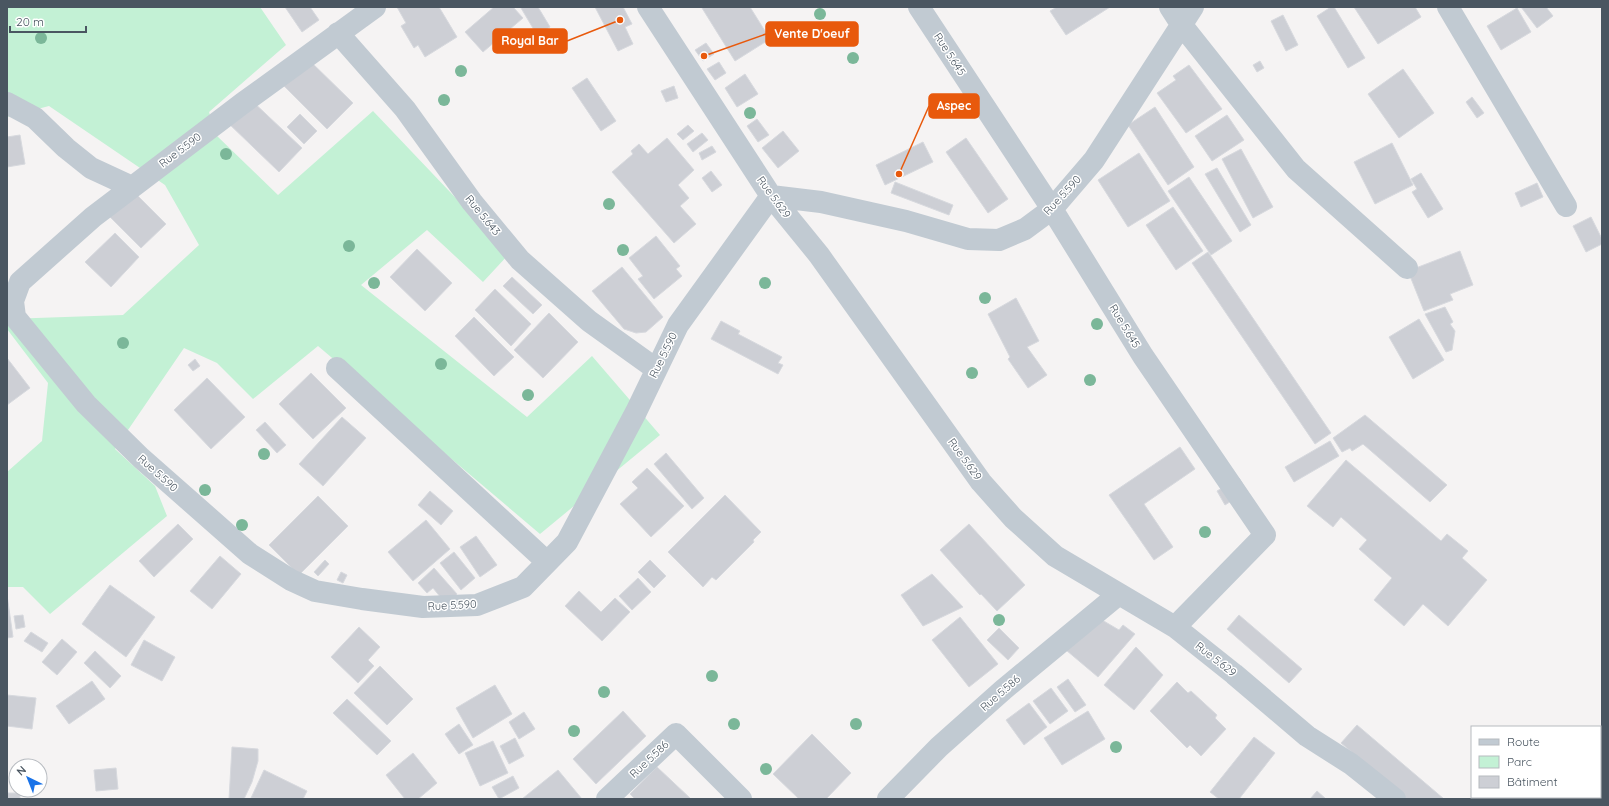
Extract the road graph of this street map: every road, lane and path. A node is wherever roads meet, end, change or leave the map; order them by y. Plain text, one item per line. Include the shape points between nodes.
1 (375, 7) edge
2 (648, 7) edge
3 (919, 7) edge
4 (1448, 7) edge
5 (1181, 13) edge
6 (338, 33) junction
7 (7, 103) edge
8 (132, 187) junction
9 (771, 196) junction
10 (1566, 206) dead end
11 (1052, 209) junction
12 (1406, 268) dead end
13 (337, 368) dead end
14 (656, 369) junction
15 (547, 562) junction
16 (1119, 594) junction
17 (1175, 627) junction
18 (607, 799) edge
19 (741, 799) edge
20 (888, 799) edge
21 (1395, 799) edge

1 - 6 street, Rue 5.590
2 - 9 street, Rue 5.629
3 - 11 street, Rue 5.645
4 - 10 street
5 - 11 street, Rue 5.590 via 1094,160
5 - 12 street via 1296,169
6 - 8 street, Rue 5.590
6 - 14 street, Rue 5.643 via 405,109 472,202 520,260 589,321
7 - 8 street via 35,118 91,168
8 - 15 street, Rue 5.590 via 20,282 13,301 15,317 35,342 86,404 141,458 250,554 291,580 315,590 424,607 477,605 523,588
9 - 11 street, Rue 5.590 via 821,202 906,221 968,239 999,240 1025,229
9 - 14 street, Rue 5.590 via 678,324
9 - 16 street, Rue 5.629 via 819,255 981,482 1013,518 1055,556
11 - 17 street, Rue 5.645 via 1143,356 1265,535
13 - 15 street
14 - 15 street, Rue 5.590 via 567,542
16 - 17 street, Rue 5.629
16 - 20 street, Rue 5.586 via 1003,690 939,747
17 - 21 street, Rue 5.629 via 1307,736 1351,764
18 - 19 street, Rue 5.586 via 676,734

